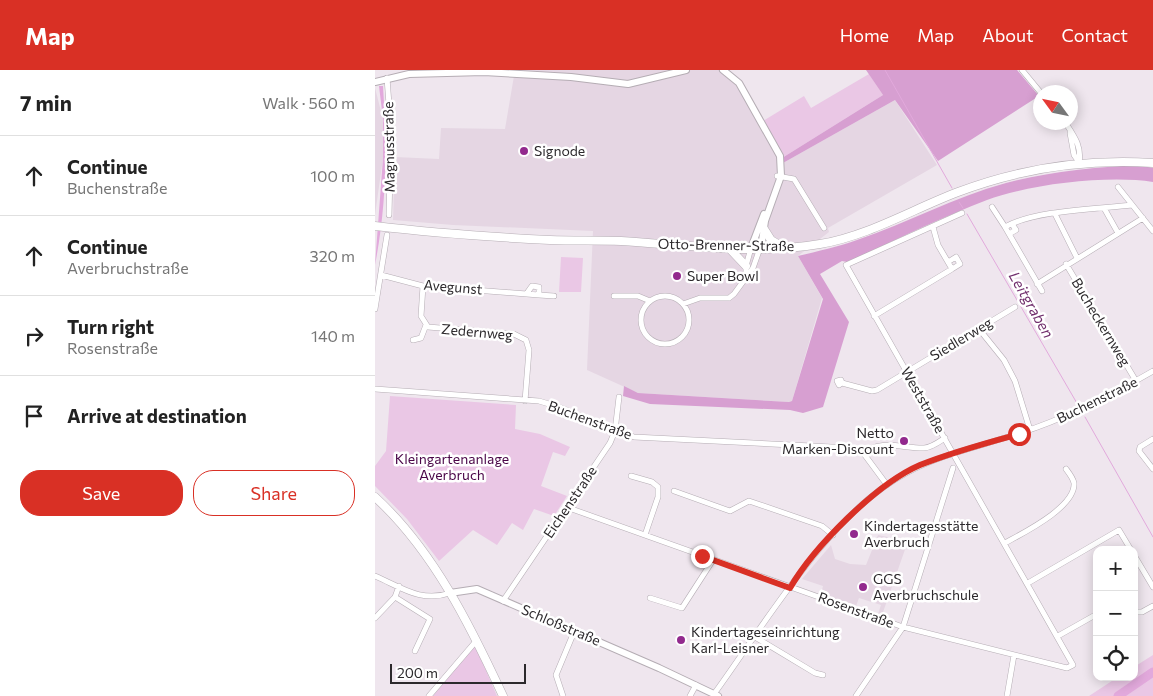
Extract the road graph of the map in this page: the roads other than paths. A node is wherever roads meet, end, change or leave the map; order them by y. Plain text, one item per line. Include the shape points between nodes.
1 (686, 70) edge
2 (723, 70) edge
3 (1022, 70) edge
4 (387, 78) junction
5 (375, 82) edge
6 (1034, 85) edge
7 (1070, 130) edge
8 (1079, 163) junction
9 (1153, 163) edge
10 (779, 176) junction
11 (1118, 187) dead end
12 (1132, 205) junction
13 (992, 207) dead end
14 (1104, 208) junction
15 (962, 214) dead end
16 (1055, 214) junction
17 (389, 215) dead end
18 (1143, 218) junction
19 (1012, 224) junction
20 (933, 227) junction
21 (381, 228) edge
22 (764, 228) junction
23 (824, 228) dead end
24 (1005, 228) junction
25 (1153, 231) edge
26 (1118, 233) junction
27 (1009, 234) junction
28 (783, 247) junction
29 (729, 248) junction
30 (751, 248) junction
31 (761, 248) junction
32 (1077, 258) junction
33 (948, 262) junction
34 (1067, 264) junction
35 (952, 269) junction
36 (746, 271) junction
37 (381, 275) junction
38 (1037, 284) junction
39 (423, 286) junction
40 (1042, 290) dead end
41 (527, 293) junction
42 (539, 295) junction
43 (554, 296) dead end
44 (614, 296) dead end
45 (650, 301) junction
46 (683, 304) junction
47 (1015, 307) dead end
48 (375, 309) edge
49 (874, 316) junction
50 (426, 325) junction
51 (979, 330) junction
52 (413, 340) dead end
53 (1153, 371) edge
54 (907, 372) junction
55 (1136, 381) junction
56 (842, 384) dead end
57 (375, 389) edge
58 (619, 397) dead end
59 (525, 400) junction
60 (1030, 430) junction
61 (615, 431) junction
62 (945, 438) junction
63 (1153, 439) edge
64 (954, 453) junction
65 (864, 454) junction
66 (953, 468) dead end
67 (1153, 468) edge
68 (1066, 469) dead end
69 (631, 476) dead end
70 (887, 485) junction
71 (674, 491) dead end
72 (375, 497) edge
73 (566, 507) junction
74 (833, 535) junction
75 (645, 536) junction
76 (1005, 543) junction
77 (1129, 546) edge
78 (713, 560) junction
79 (1138, 562) edge
80 (375, 576) edge
81 (1028, 583) junction
82 (399, 586) junction
83 (1153, 587) edge
84 (790, 588) junction
85 (450, 593) junction
86 (395, 597) junction
87 (650, 598) dead end
88 (503, 601) junction
89 (1153, 606) edge
90 (1138, 612) edge
91 (1093, 616) edge
92 (375, 618) edge
93 (903, 627) junction
94 (574, 632) junction
95 (1058, 636) junction
96 (755, 637) junction
97 (477, 640) junction
98 (415, 651) dead end
99 (1014, 655) junction
100 (1073, 666) joint
101 (823, 675) dead end
102 (696, 685) junction
103 (716, 695) edge
104 (429, 696) edge
105 (503, 696) edge
106 (563, 696) edge
107 (690, 696) edge
108 (856, 696) edge
109 (1007, 696) edge

1 - 4 street via 629,84 483,72 409,74
2 - 10 street via 739,83 775,145
3 - 6 street
4 - 5 street
4 - 17 street, Magnusstraße via 391,138
7 - 8 street via 1081,154
8 - 9 main road, Otto-Brenner-Straße
8 - 28 main road, Otto-Brenner-Straße via 1033,169 980,184 830,242
10 - 22 street
10 - 23 street via 794,179
10 - 30 street
11 - 12 street
12 - 14 street
12 - 18 street
13 - 24 street
14 - 16 street
14 - 26 street
15 - 20 street
16 - 19 street
16 - 32 street
18 - 25 street
18 - 26 street, Bucheckernweg
19 - 24 street
19 - 27 street via 1016,230
20 - 33 street
20 - 49 street, Weststraße via 846,265
21 - 29 main road, Otto-Brenner-Straße
21 - 37 street
22 - 28 main road via 771,240
22 - 31 street
24 - 27 street
26 - 32 street, Bucheckernweg
27 - 38 street
28 - 31 main road, Otto-Brenner-Straße
29 - 30 main road, Otto-Brenner-Straße
29 - 36 main road
30 - 31 main road, Otto-Brenner-Straße
30 - 36 street
31 - 36 street via 753,268
32 - 34 street, Bucheckernweg
33 - 35 street
33 - 35 street via 956,257 960,264
34 - 38 street, Bucheckernweg
34 - 55 street, Bucheckernweg
35 - 49 street
36 - 46 street via 738,289 729,298 700,298
37 - 39 street, Avegunst
37 - 48 street
38 - 40 street
39 - 41 street, Avegunst
39 - 50 street, Zedernweg via 421,316
41 - 42 street, Avegunst
41 - 42 street, Avegunst via 536,286 539,287
42 - 43 street, Avegunst
44 - 45 street via 637,296
45 - 46 street via 667,296
45 - 46 street via 641,324 644,332 664,344 679,339 688,326
47 - 51 street, Siedlerweg
49 - 54 street, Weststraße
50 - 52 street, Zedernweg via 421,338
50 - 59 street, Zedernweg via 522,337 529,346
51 - 54 street, Siedlerweg
51 - 60 street via 1015,381
53 - 55 street, Buchenstraße
54 - 56 street, Siedlerweg via 871,391
54 - 62 street, Weststraße
55 - 60 street, Buchenstraße via 1071,415
57 - 59 street, Buchenstraße
58 - 61 street, Eichenstraße
59 - 61 street, Buchenstraße via 549,404
60 - 64 street, Buchenstraße
61 - 65 street, Buchenstraße via 633,437 672,440 851,448
61 - 73 street, Eichenstraße
62 - 64 street, Weststraße
62 - 65 street via 925,448 881,446
63 - 67 street via 1139,451
64 - 70 street, Buchenstraße via 920,465
64 - 76 street, Weststraße
65 - 70 street
66 - 93 street
68 - 76 street via 1074,481 1073,492 1065,503 1028,531
69 - 75 street via 658,487 658,497
70 - 74 street, Buchenstraße
71 - 74 street via 731,511 749,501 822,526
72 - 85 main road via 407,529
73 - 75 street, Rosenstraße
73 - 88 street, Eichenstraße
74 - 84 street, Buchenstraße
75 - 78 street, Rosenstraße
76 - 81 street, Weststraße
77 - 81 street via 1119,530
78 - 84 street, Rosenstraße
78 - 87 street via 682,608
79 - 83 street
80 - 82 street, Schloßstraße
81 - 95 street, Weststraße
82 - 85 street, Schloßstraße via 429,598
82 - 86 street
84 - 93 street, Rosenstraße via 804,590
84 - 96 street, Buchenstraße
85 - 88 street, Schloßstraße via 477,590
85 - 97 main road
86 - 92 street
86 - 98 street via 430,619
88 - 94 street, Schloßstraße
89 - 90 street
91 - 95 street
93 - 99 street, Rosenstraße
93 - 108 street
94 - 102 street, Schloßstraße
94 - 106 street via 556,675
95 - 100 street, Weststraße
96 - 101 street
96 - 103 street, Buchenstraße
97 - 104 street
97 - 105 main road
99 - 100 street, Rosenstraße via 1067,668
99 - 109 street
102 - 103 street, Schloßstraße
102 - 107 street

